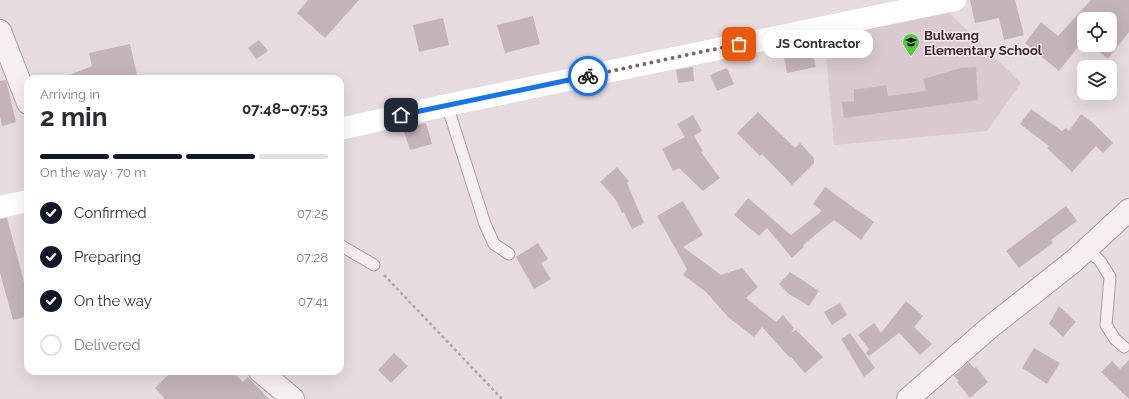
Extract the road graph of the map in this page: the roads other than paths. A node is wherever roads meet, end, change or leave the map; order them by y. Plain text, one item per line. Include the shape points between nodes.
1 (954, 0) edge
2 (0, 32) edge
3 (24, 93) edge
4 (447, 105) junction
5 (344, 129) edge
6 (24, 202) edge
7 (0, 206) edge
8 (1129, 210) edge
9 (344, 247) edge
10 (1087, 249) junction
11 (509, 254) dead end
12 (374, 265) road end
13 (1124, 347) dead end
14 (265, 375) edge
15 (294, 399) edge
16 (908, 399) edge

1 - 4 street
2 - 3 street
4 - 5 street
4 - 11 lane via 485,224 494,244
6 - 7 street
8 - 10 street
9 - 12 lane
10 - 13 lane via 1100,261 1110,277 1106,325
10 - 16 street via 989,328
14 - 15 street

